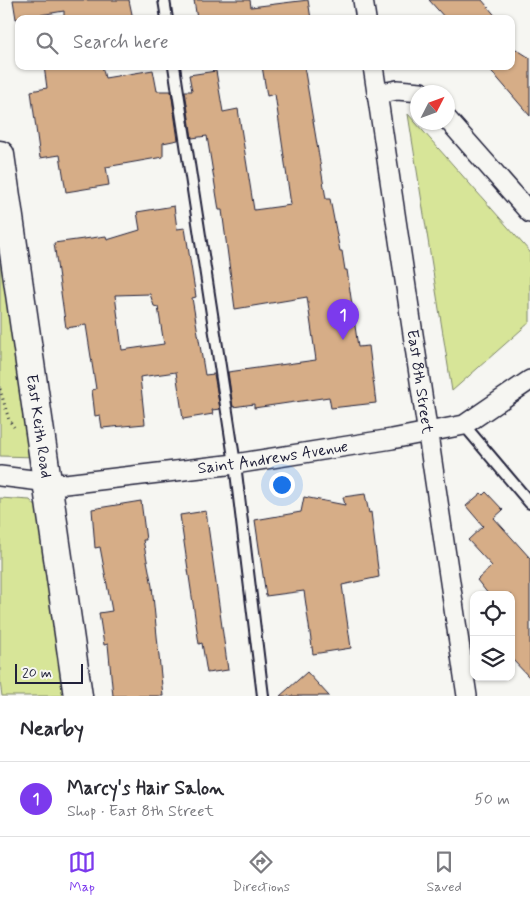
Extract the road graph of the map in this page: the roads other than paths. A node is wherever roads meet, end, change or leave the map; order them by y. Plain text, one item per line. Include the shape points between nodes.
1 (164, 0) edge
2 (363, 0) edge
3 (166, 15) edge
4 (365, 15) edge
5 (175, 70) edge
6 (374, 70) edge
7 (410, 91) edge
8 (377, 94) junction
9 (455, 128) edge
10 (0, 155) edge
11 (530, 213) edge
12 (530, 380) edge
13 (464, 426) junction
14 (428, 433) junction
15 (235, 464) junction
16 (0, 476) edge
17 (47, 484) junction
18 (530, 503) edge
19 (78, 696) edge
20 (263, 696) edge
21 (467, 696) edge

1 - 3 lane
2 - 4 street
5 - 15 lane
6 - 8 street, East 8th Street
7 - 8 street
8 - 14 street, East 8th Street
9 - 11 street
10 - 17 street, East Keith Road
12 - 13 street, Saint Andrews Avenue
13 - 14 street, Saint Andrews Avenue
13 - 18 lane
14 - 15 street, Saint Andrews Avenue
14 - 21 street, East 8th Street
15 - 17 street, Saint Andrews Avenue
15 - 20 lane
16 - 17 street, Saint Andrews Avenue
17 - 19 street, East Keith Road

